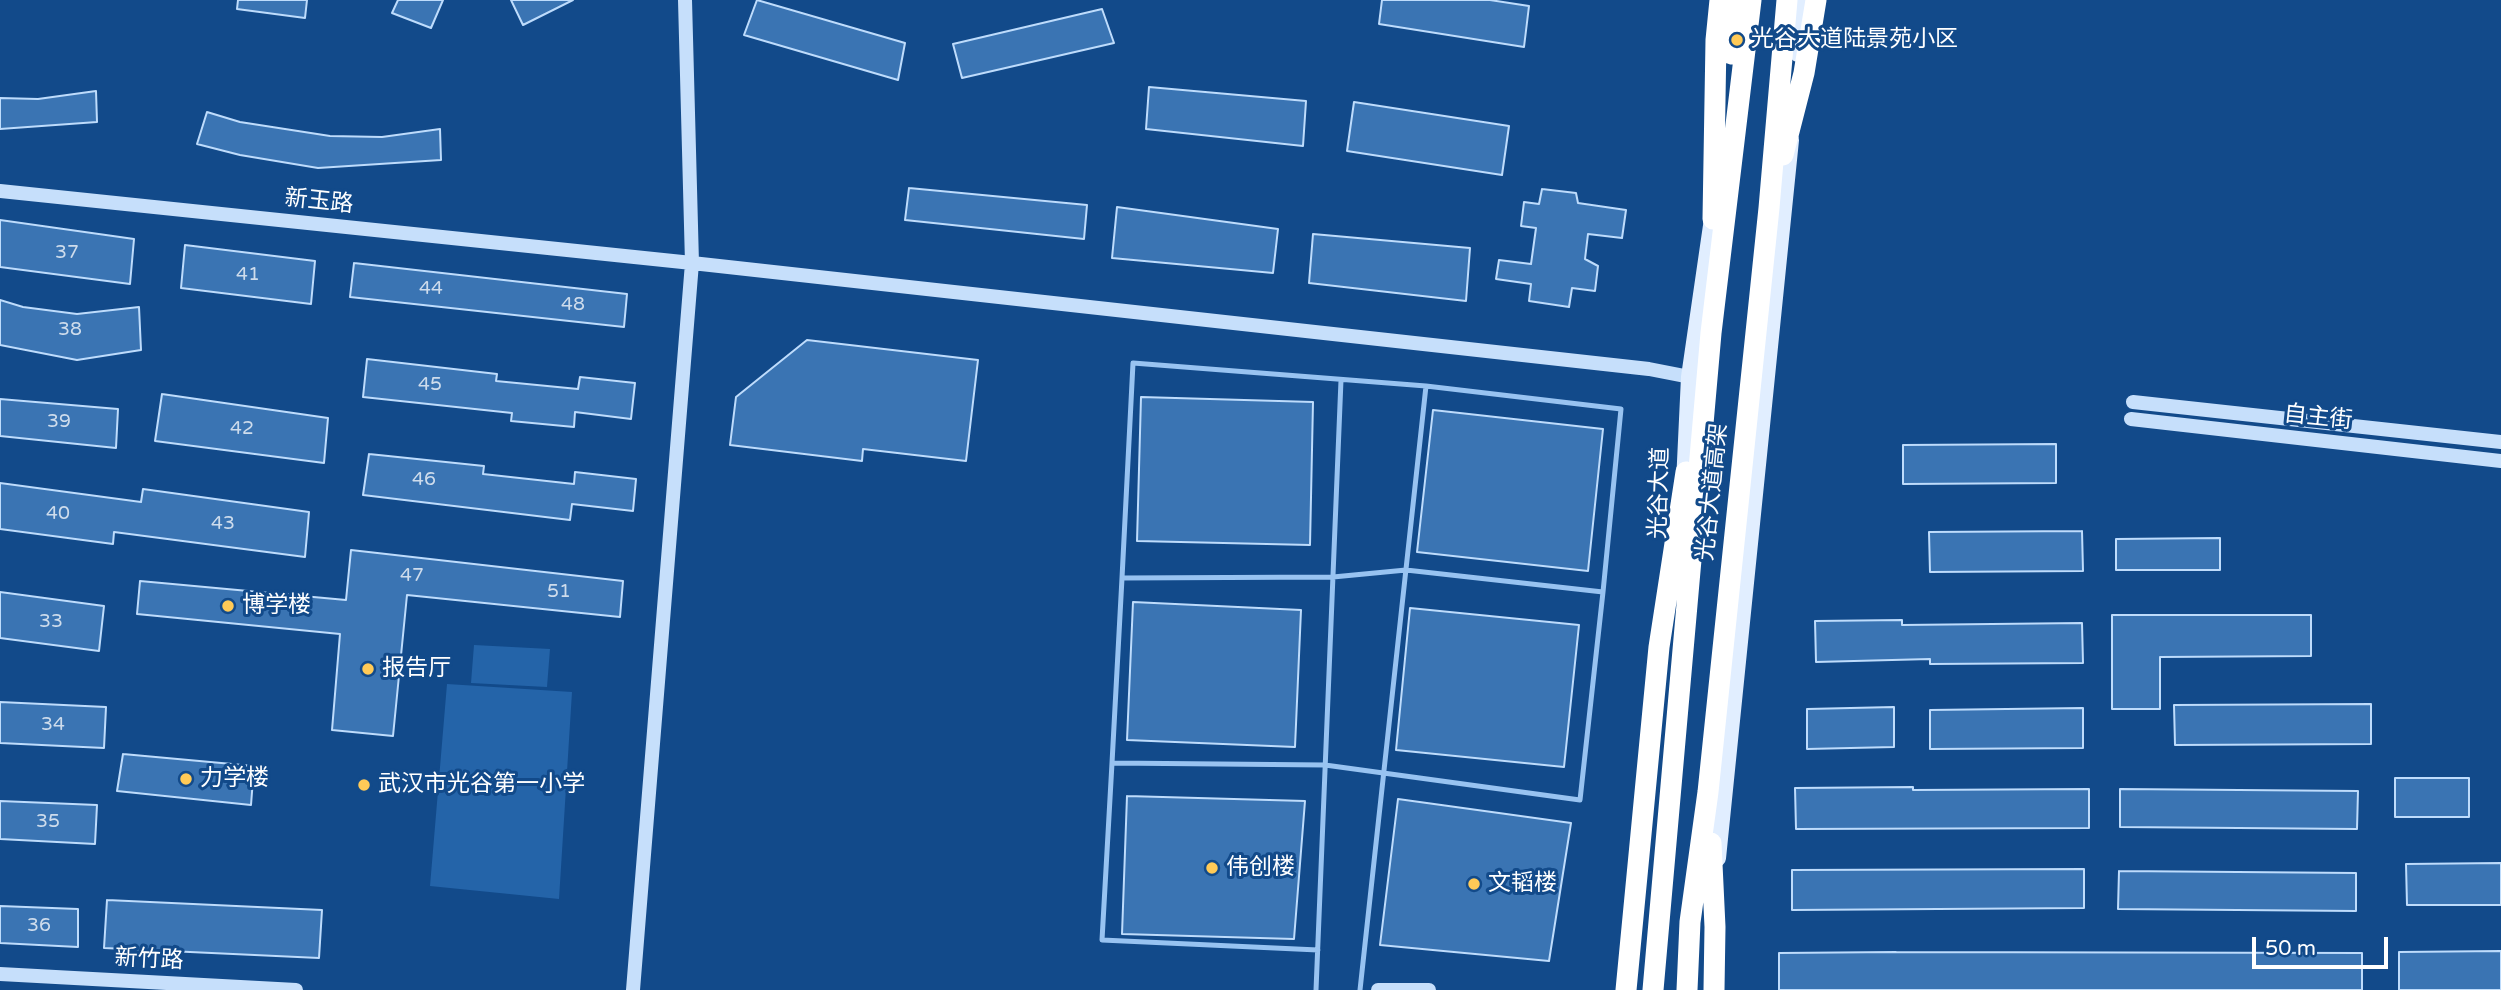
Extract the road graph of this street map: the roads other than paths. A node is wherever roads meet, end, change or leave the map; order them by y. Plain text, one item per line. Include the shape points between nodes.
1 (685, 0) edge
2 (1720, 0) edge
3 (1735, 0) edge
4 (1741, 0) edge
5 (1751, 0) edge
6 (1787, 0) edge
7 (1803, 0) edge
8 (1816, 0) edge
9 (0, 191) edge
10 (1769, 208) junction
11 (692, 263) junction
12 (1711, 333) junction
13 (1690, 377) junction
14 (1341, 380) junction
15 (1426, 386) junction
16 (2133, 401) joint
17 (2131, 419) joint
18 (2501, 442) edge
19 (2501, 461) edge
20 (1686, 471) junction
21 (1406, 570) junction
22 (1333, 577) junction
23 (1122, 578) junction
24 (1603, 592) junction
25 (1112, 763) junction
26 (1325, 765) junction
27 (1384, 772) junction
28 (1708, 792) junction
29 (1318, 950) junction
30 (0, 974) edge
31 (296, 990) edge
32 (633, 990) edge
33 (1316, 990) edge
34 (1360, 990) edge
35 (1378, 990) edge
36 (1429, 990) edge
37 (1626, 990) edge
38 (1644, 990) edge
39 (1653, 990) edge
40 (1688, 990) edge
41 (1703, 990) edge
42 (1714, 990) edge

1 - 11 street
2 - 12 highway
3 - 12 highway
4 - 13 main road, 光谷大道
5 - 12 highway, 光谷大道高架
6 - 10 highway, 光谷大道高架
7 - 41 main road
8 - 10 highway via 1804,73
9 - 11 street, 新玉路
10 - 28 highway, 光谷大道高架
11 - 13 street, 新玉路
11 - 32 street
12 - 39 highway, 光谷大道高架
13 - 20 main road, 光谷大道
14 - 15 lane
14 - 22 lane
14 - 23 lane via 1133,363
15 - 21 lane
15 - 24 lane via 1621,409
16 - 17 lane
16 - 18 street, 自主街
17 - 19 street, 自主街
20 - 37 highway via 1659,647
20 - 38 main road, 光谷大道 via 1680,616
21 - 22 lane
21 - 24 lane
21 - 27 lane
22 - 23 lane
22 - 26 lane
23 - 25 lane
24 - 27 lane via 1580,800
25 - 26 lane
25 - 29 lane via 1102,940
26 - 27 lane
26 - 29 lane
27 - 34 lane
28 - 40 highway, 光谷大道高架 via 1690,922
28 - 42 highway via 1716,927
29 - 33 lane
30 - 31 street, 新竹路
35 - 36 street

